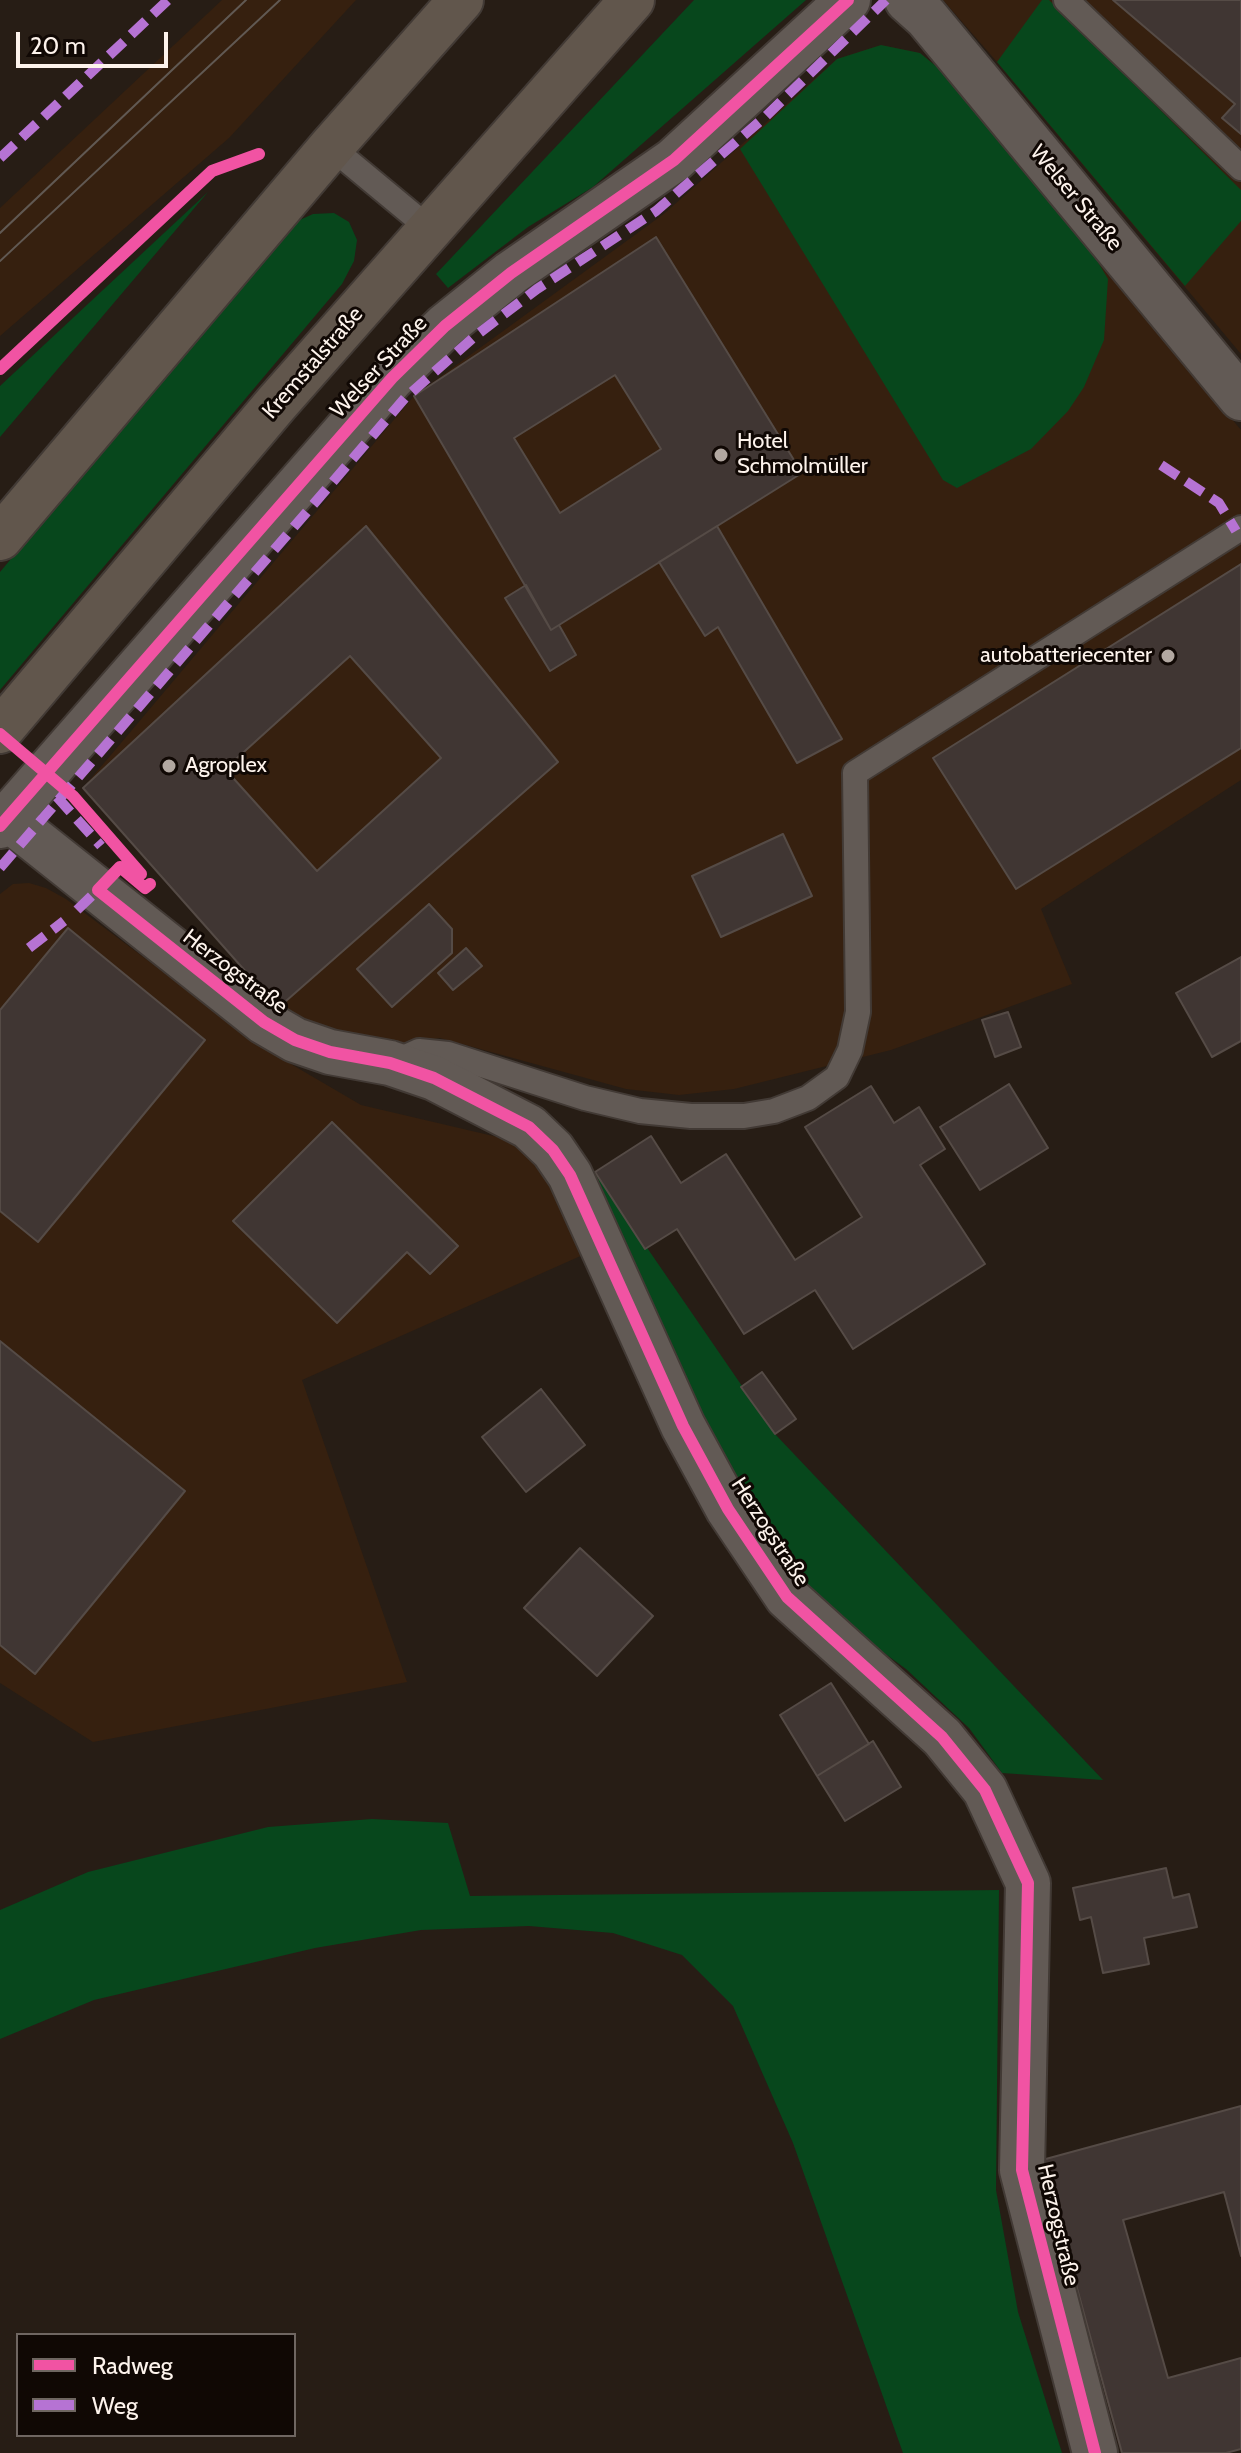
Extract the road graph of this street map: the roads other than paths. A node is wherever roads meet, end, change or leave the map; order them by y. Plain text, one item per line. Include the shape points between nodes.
1 (461, 0) edge
2 (632, 0) edge
3 (848, 0) edge
4 (1066, 0) edge
5 (911, 1) edge
6 (331, 147) junction
7 (1241, 168) edge
8 (431, 230) junction
9 (1238, 389) edge
10 (1241, 528) edge
11 (0, 538) edge
12 (0, 731) edge
13 (3, 822) edge
14 (390, 1063) junction
15 (1095, 2453) edge

1 - 6 main road
2 - 8 main road, Kremstalstraße
3 - 13 street, Welser Straße via 674,160 511,273 445,326 392,378
4 - 7 lane
5 - 9 street, Welser Straße
6 - 8 lane
6 - 11 main road
8 - 12 main road, Kremstalstraße via 266,415
10 - 14 lane via 855,773 858,1012 850,1050 837,1077 808,1098 744,1116 691,1116 585,1098 448,1054 419,1051
13 - 14 street, Herzogstraße via 264,1022 330,1052
14 - 15 street, Herzogstraße via 495,1107 529,1127 553,1150 570,1175 683,1426 778,1585 942,1737 985,1790 1028,1883 1022,2170

